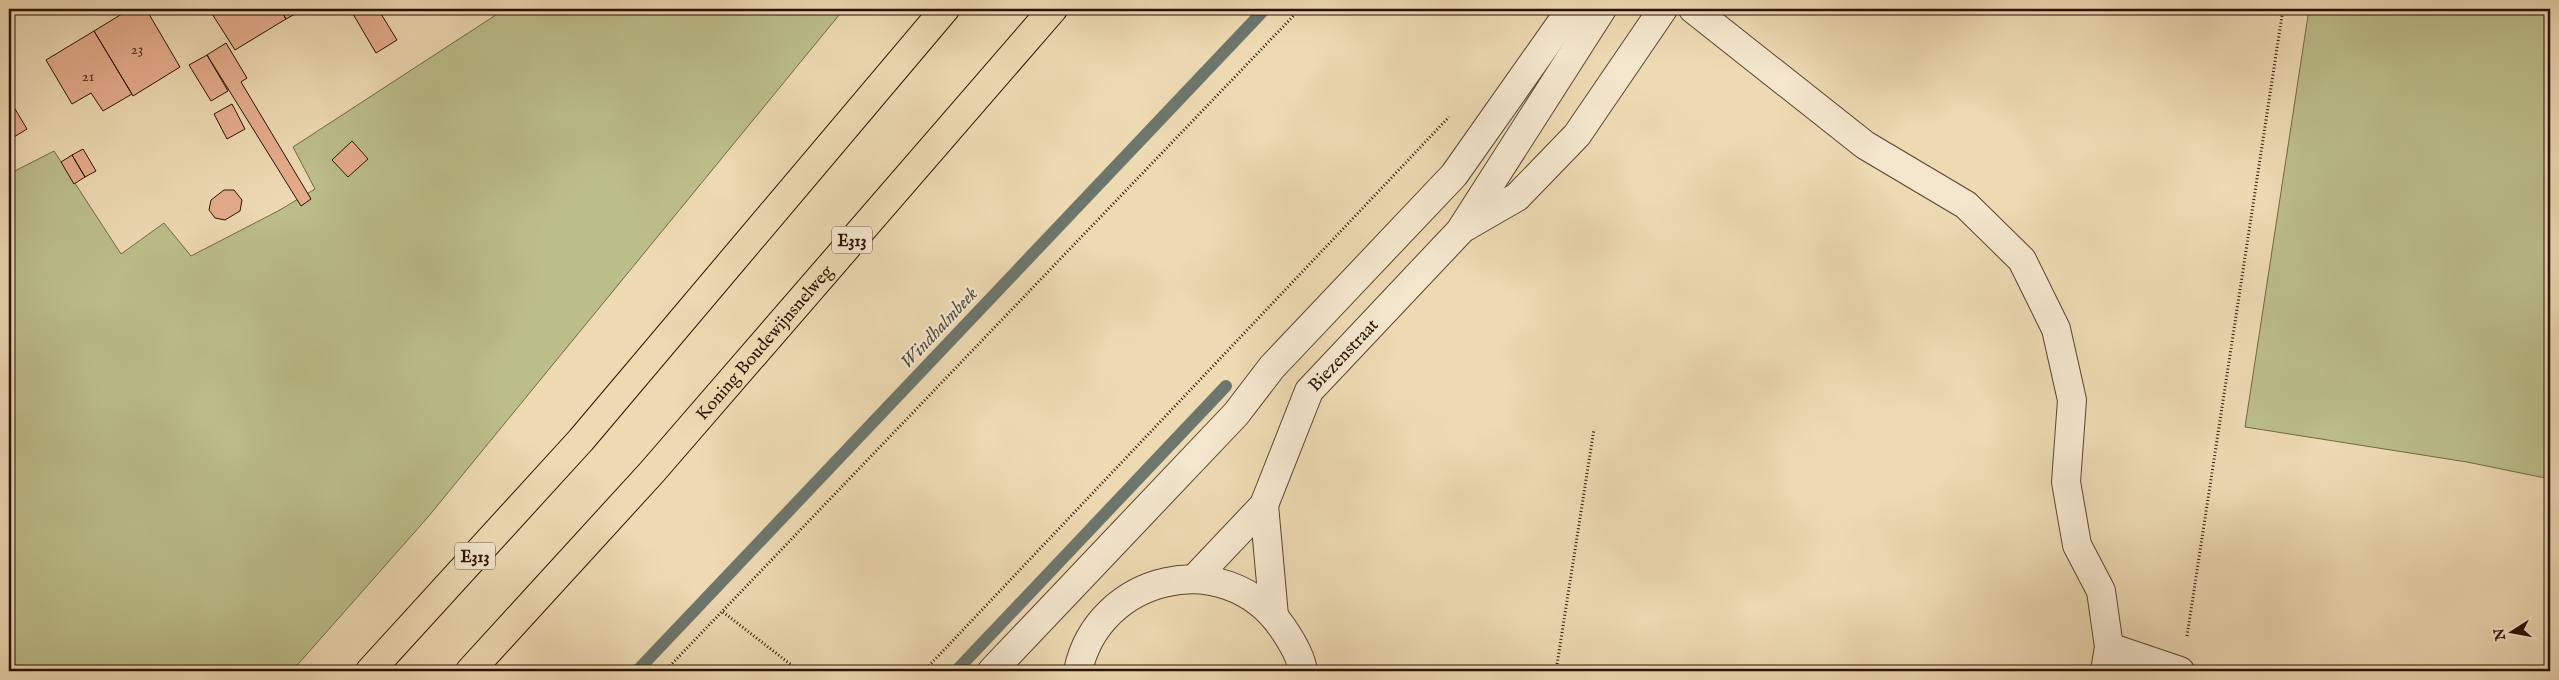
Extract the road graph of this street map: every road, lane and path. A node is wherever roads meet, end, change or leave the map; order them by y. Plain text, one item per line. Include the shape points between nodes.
1 (945, 9) edge
2 (1053, 9) edge
3 (1300, 9) edge
4 (1571, 9) edge
5 (1602, 9) edge
6 (1662, 9) edge
7 (1693, 9) edge
8 (2283, 9) edge
9 (1453, 111) dead end
10 (1460, 231) junction
11 (1594, 429) dead end
12 (1264, 505) junction
13 (1194, 579) junction
14 (723, 612) junction
15 (1274, 616) junction
16 (2186, 642) dead end
17 (2107, 659) edge
18 (370, 671) edge
19 (470, 671) edge
20 (665, 671) edge
21 (799, 671) edge
22 (924, 671) edge
23 (992, 671) edge
24 (1078, 671) edge
25 (1303, 671) edge
26 (1556, 671) edge
27 (2180, 671) edge

1 - 18 highway, E313 via 581,440
2 - 19 highway, Koning Boudewijnsnelweg / E313 via 652,472
3 - 14 path
4 - 23 street via 1454,175 1272,367 1236,414
5 - 10 street, Biezenstraat
6 - 10 street, Biezenstraat via 1577,135 1517,197
7 - 17 street via 1865,145 1966,205 2022,260 2056,328 2072,400 2066,482 2078,545 2101,591
8 - 16 path
9 - 22 path
10 - 12 street, Biezenstraat via 1308,391
11 - 26 path
12 - 13 street, Biezenstraat
12 - 15 street, Biezenstraat
13 - 15 street via 1224,584 1251,596
13 - 24 street via 1158,583 1126,598 1099,622 1082,654
14 - 20 path
14 - 21 path
15 - 25 street via 1292,640
17 - 27 street

